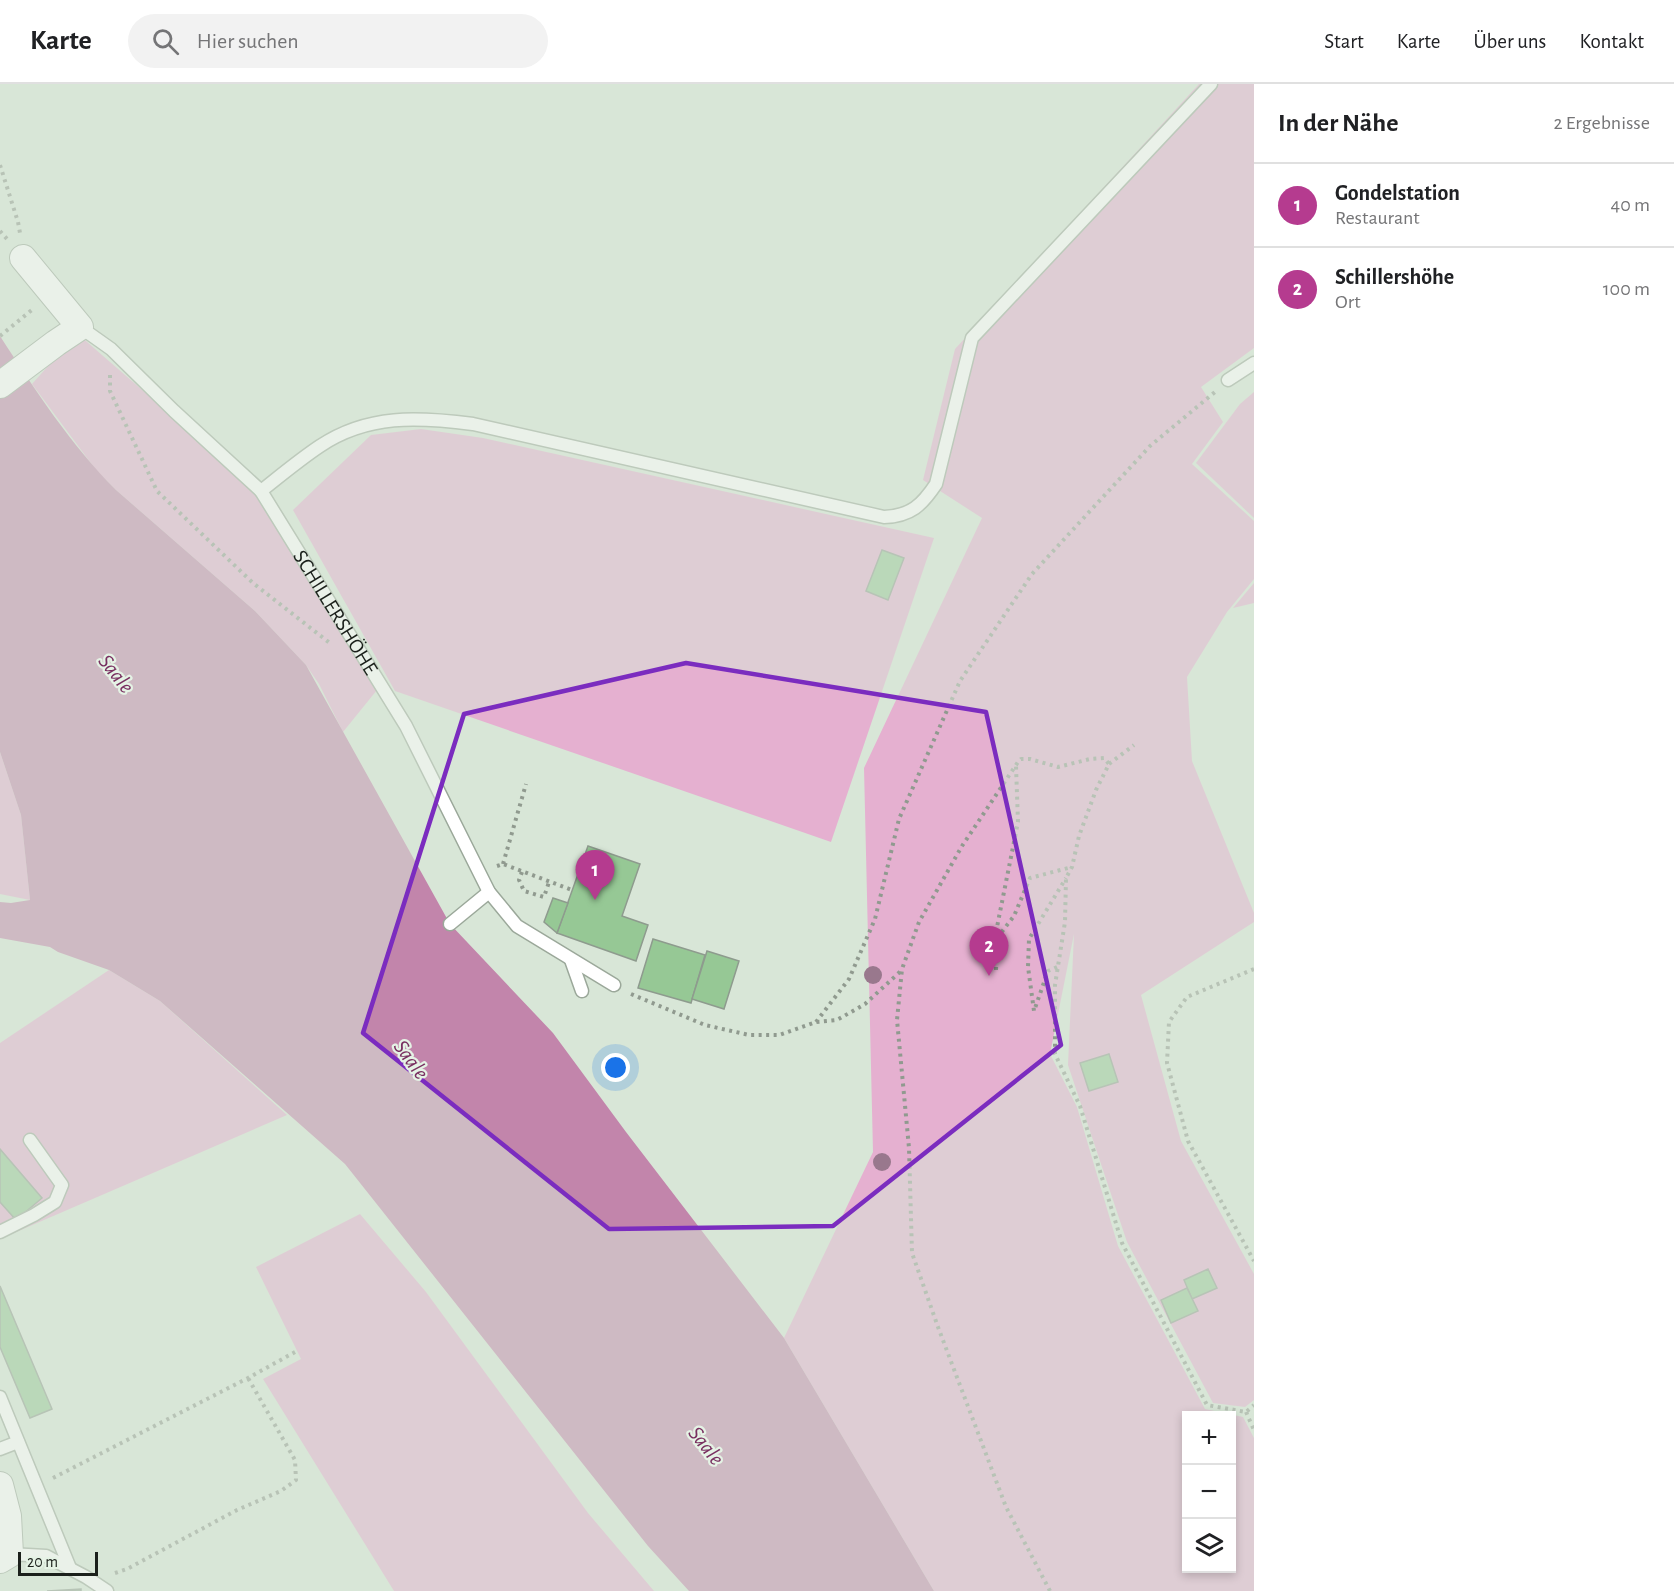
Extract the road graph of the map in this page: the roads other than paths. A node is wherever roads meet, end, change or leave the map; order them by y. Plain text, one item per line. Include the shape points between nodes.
1 (1211, 84) edge
2 (23, 258) road end
3 (80, 327) junction
4 (1254, 363) edge
5 (1228, 380) road end
6 (0, 385) edge
7 (261, 491) junction
8 (489, 892) junction
9 (450, 924) dead end
10 (571, 960) junction
11 (615, 985) road end
12 (582, 991) dead end
13 (30, 1140) dead end
14 (0, 1232) edge
15 (0, 1397) edge
16 (18, 1442) junction
17 (0, 1449) edge
18 (0, 1485) edge
19 (5, 1557) edge
20 (70, 1568) junction
21 (107, 1591) edge

1 - 7 lane via 972,338 936,484 927,498 900,517 884,517 473,424 430,418 392,419 353,429 321,445
2 - 3 street, SCHILLERSHÖHE
3 - 6 street
3 - 7 lane, SCHILLERSHÖHE via 111,349
4 - 5 lane
7 - 8 lane, SCHILLERSHÖHE via 406,726
8 - 9 lane
8 - 10 lane, SCHILLERSHÖHE via 517,926
10 - 11 lane, SCHILLERSHÖHE
10 - 12 lane
13 - 14 lane via 62,1185 55,1202
15 - 16 lane
16 - 17 lane
16 - 20 lane
18 - 19 street via 8,1516
19 - 20 lane via 46,1556
20 - 21 lane

